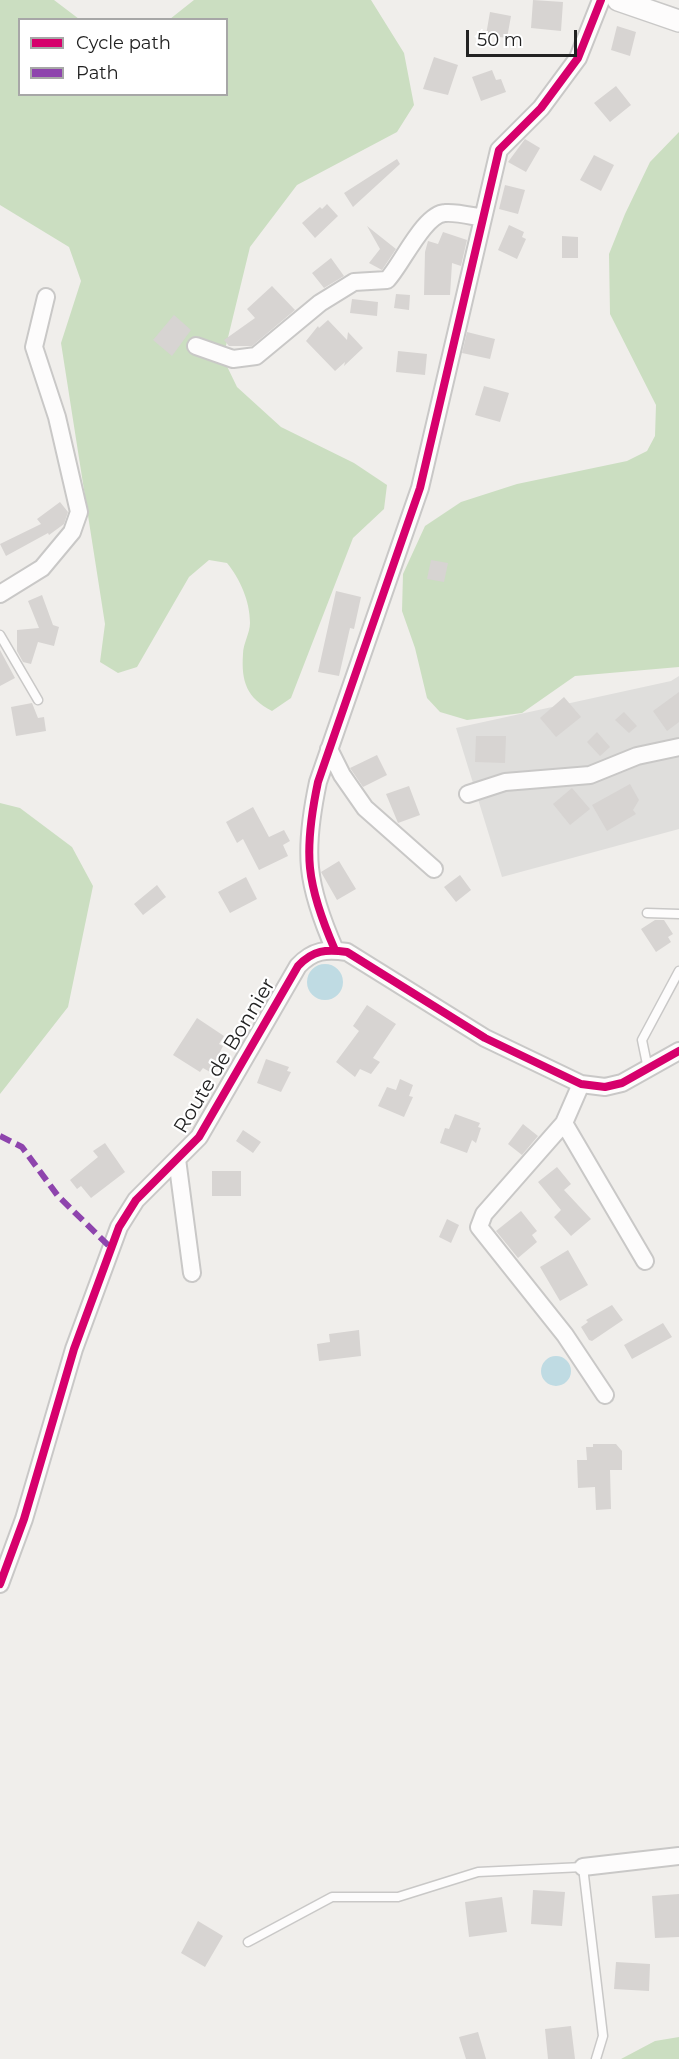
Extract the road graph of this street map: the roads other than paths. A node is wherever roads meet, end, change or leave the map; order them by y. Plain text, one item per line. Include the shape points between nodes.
1 (601, 0) edge
2 (618, 0) edge
3 (679, 21) edge
4 (483, 218) junction
5 (46, 297) dead end
6 (196, 346) dead end
7 (0, 594) edge
8 (0, 635) edge
9 (38, 700) dead end
10 (679, 747) edge
11 (329, 749) junction
12 (468, 794) dead end
13 (434, 868) dead end
14 (647, 913) dead end
15 (679, 914) edge
16 (335, 950) junction
17 (679, 971) edge
18 (679, 1051) edge
19 (648, 1070) junction
20 (582, 1084) junction
21 (564, 1123) junction
22 (177, 1158) junction
23 (645, 1261) dead end
24 (192, 1273) dead end
25 (605, 1395) dead end
26 (0, 1584) edge
27 (679, 1856) edge
28 (583, 1867) junction
29 (248, 1942) dead end
30 (596, 2059) edge

1 - 4 street via 578,58 541,108 499,150
2 - 3 street
4 - 6 street via 444,213 429,218 387,280 354,282 320,303 256,356 233,359
4 - 11 street via 420,488
5 - 7 street via 34,347 57,417 79,512 72,532 42,568
8 - 9 lane
10 - 12 street via 638,756 590,775 505,782
11 - 13 street via 365,808
11 - 16 street via 309,822 308,845 317,908
14 - 15 lane
16 - 20 street via 357,958 485,1038
16 - 22 street, Route de Bonnier via 316,952 298,966 199,1137
17 - 19 lane via 642,1040
18 - 19 street
19 - 20 street via 605,1087
20 - 21 street
21 - 23 street
21 - 25 street via 484,1214 479,1227 565,1335
22 - 24 street
22 - 26 street, Route de Bonnier via 136,1200 110,1247
27 - 28 street
28 - 29 lane via 478,1872 398,1897 332,1897
28 - 30 lane via 603,2036

